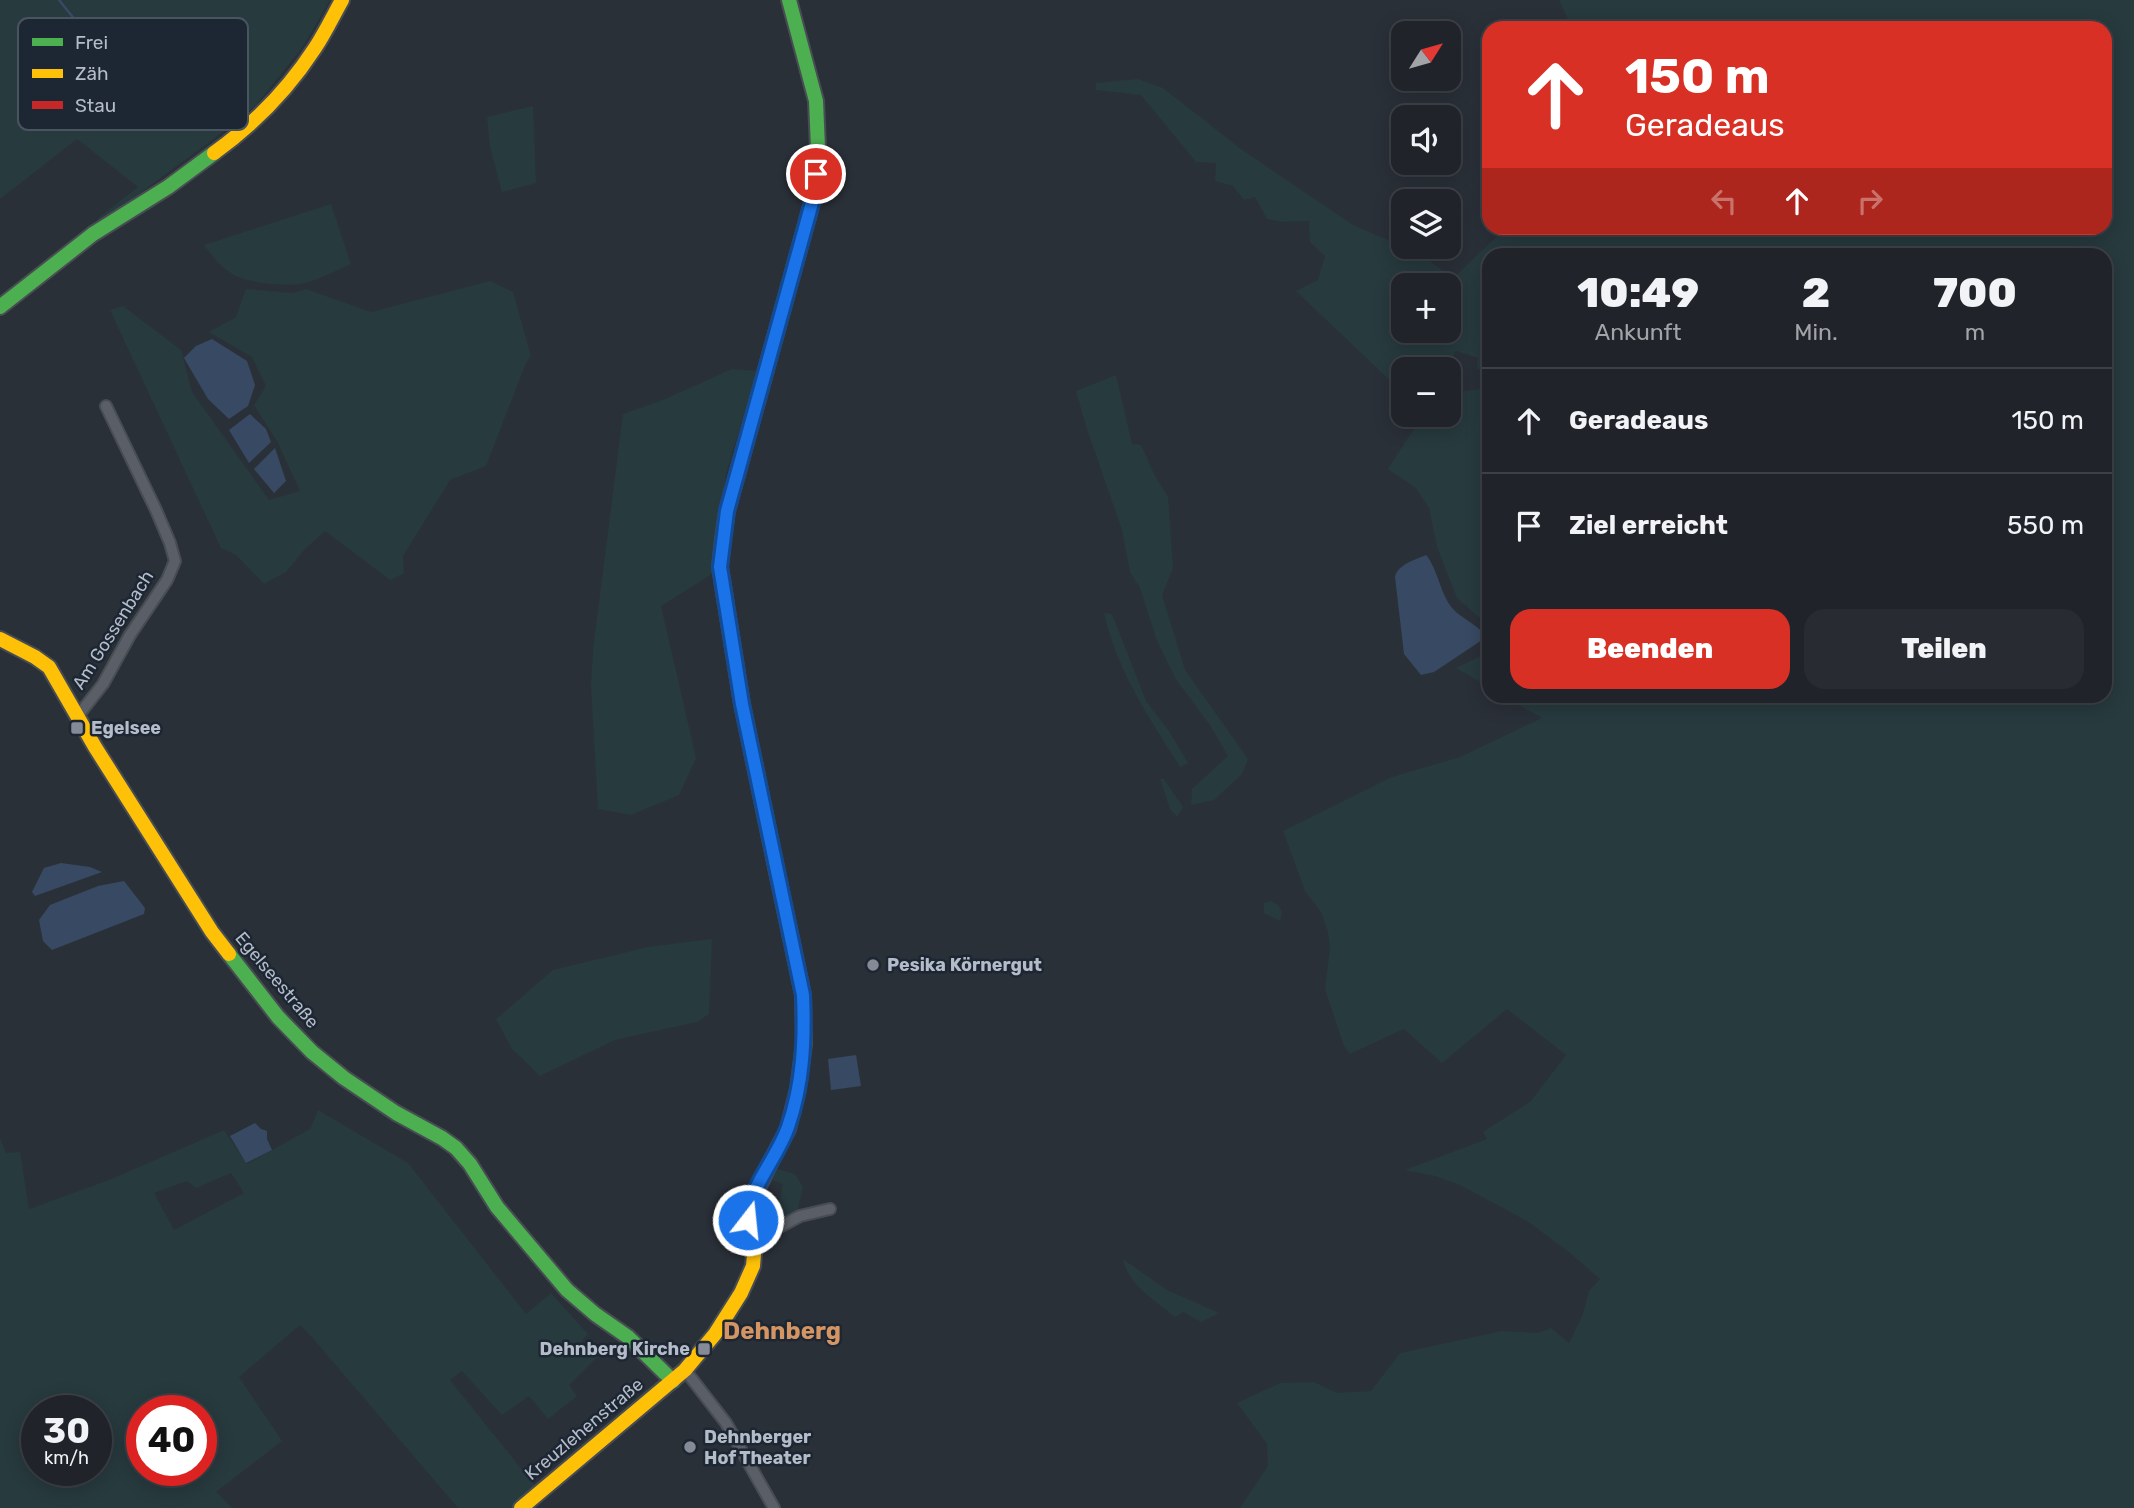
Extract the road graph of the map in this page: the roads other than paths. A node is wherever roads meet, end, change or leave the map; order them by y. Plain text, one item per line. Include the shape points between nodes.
1 (342, 0) edge
2 (789, 0) edge
3 (248, 125) edge
4 (243, 130) edge
5 (0, 307) edge
6 (106, 406) dead end
7 (0, 639) edge
8 (77, 717) junction
9 (830, 1209) dead end
10 (755, 1244) junction
11 (685, 1370) junction
12 (673, 1381) junction
13 (521, 1508) edge
14 (774, 1508) edge

1 - 3 street via 315,48
2 - 10 street via 816,101 813,199 727,511 720,567 742,704 803,995 804,1044 788,1129 748,1209
4 - 5 street via 168,187 93,234
6 - 8 street, Am Gossenbach via 175,558 167,580 103,684
7 - 8 street, Egelseestraße via 48,667
8 - 12 street, Egelseestraße via 212,932 278,1017 344,1077 456,1148 567,1290 628,1337
9 - 10 street via 800,1216
10 - 11 street via 753,1266 741,1293
11 - 12 street
11 - 14 street via 726,1423
12 - 13 street, Kreuzlehenstraße

